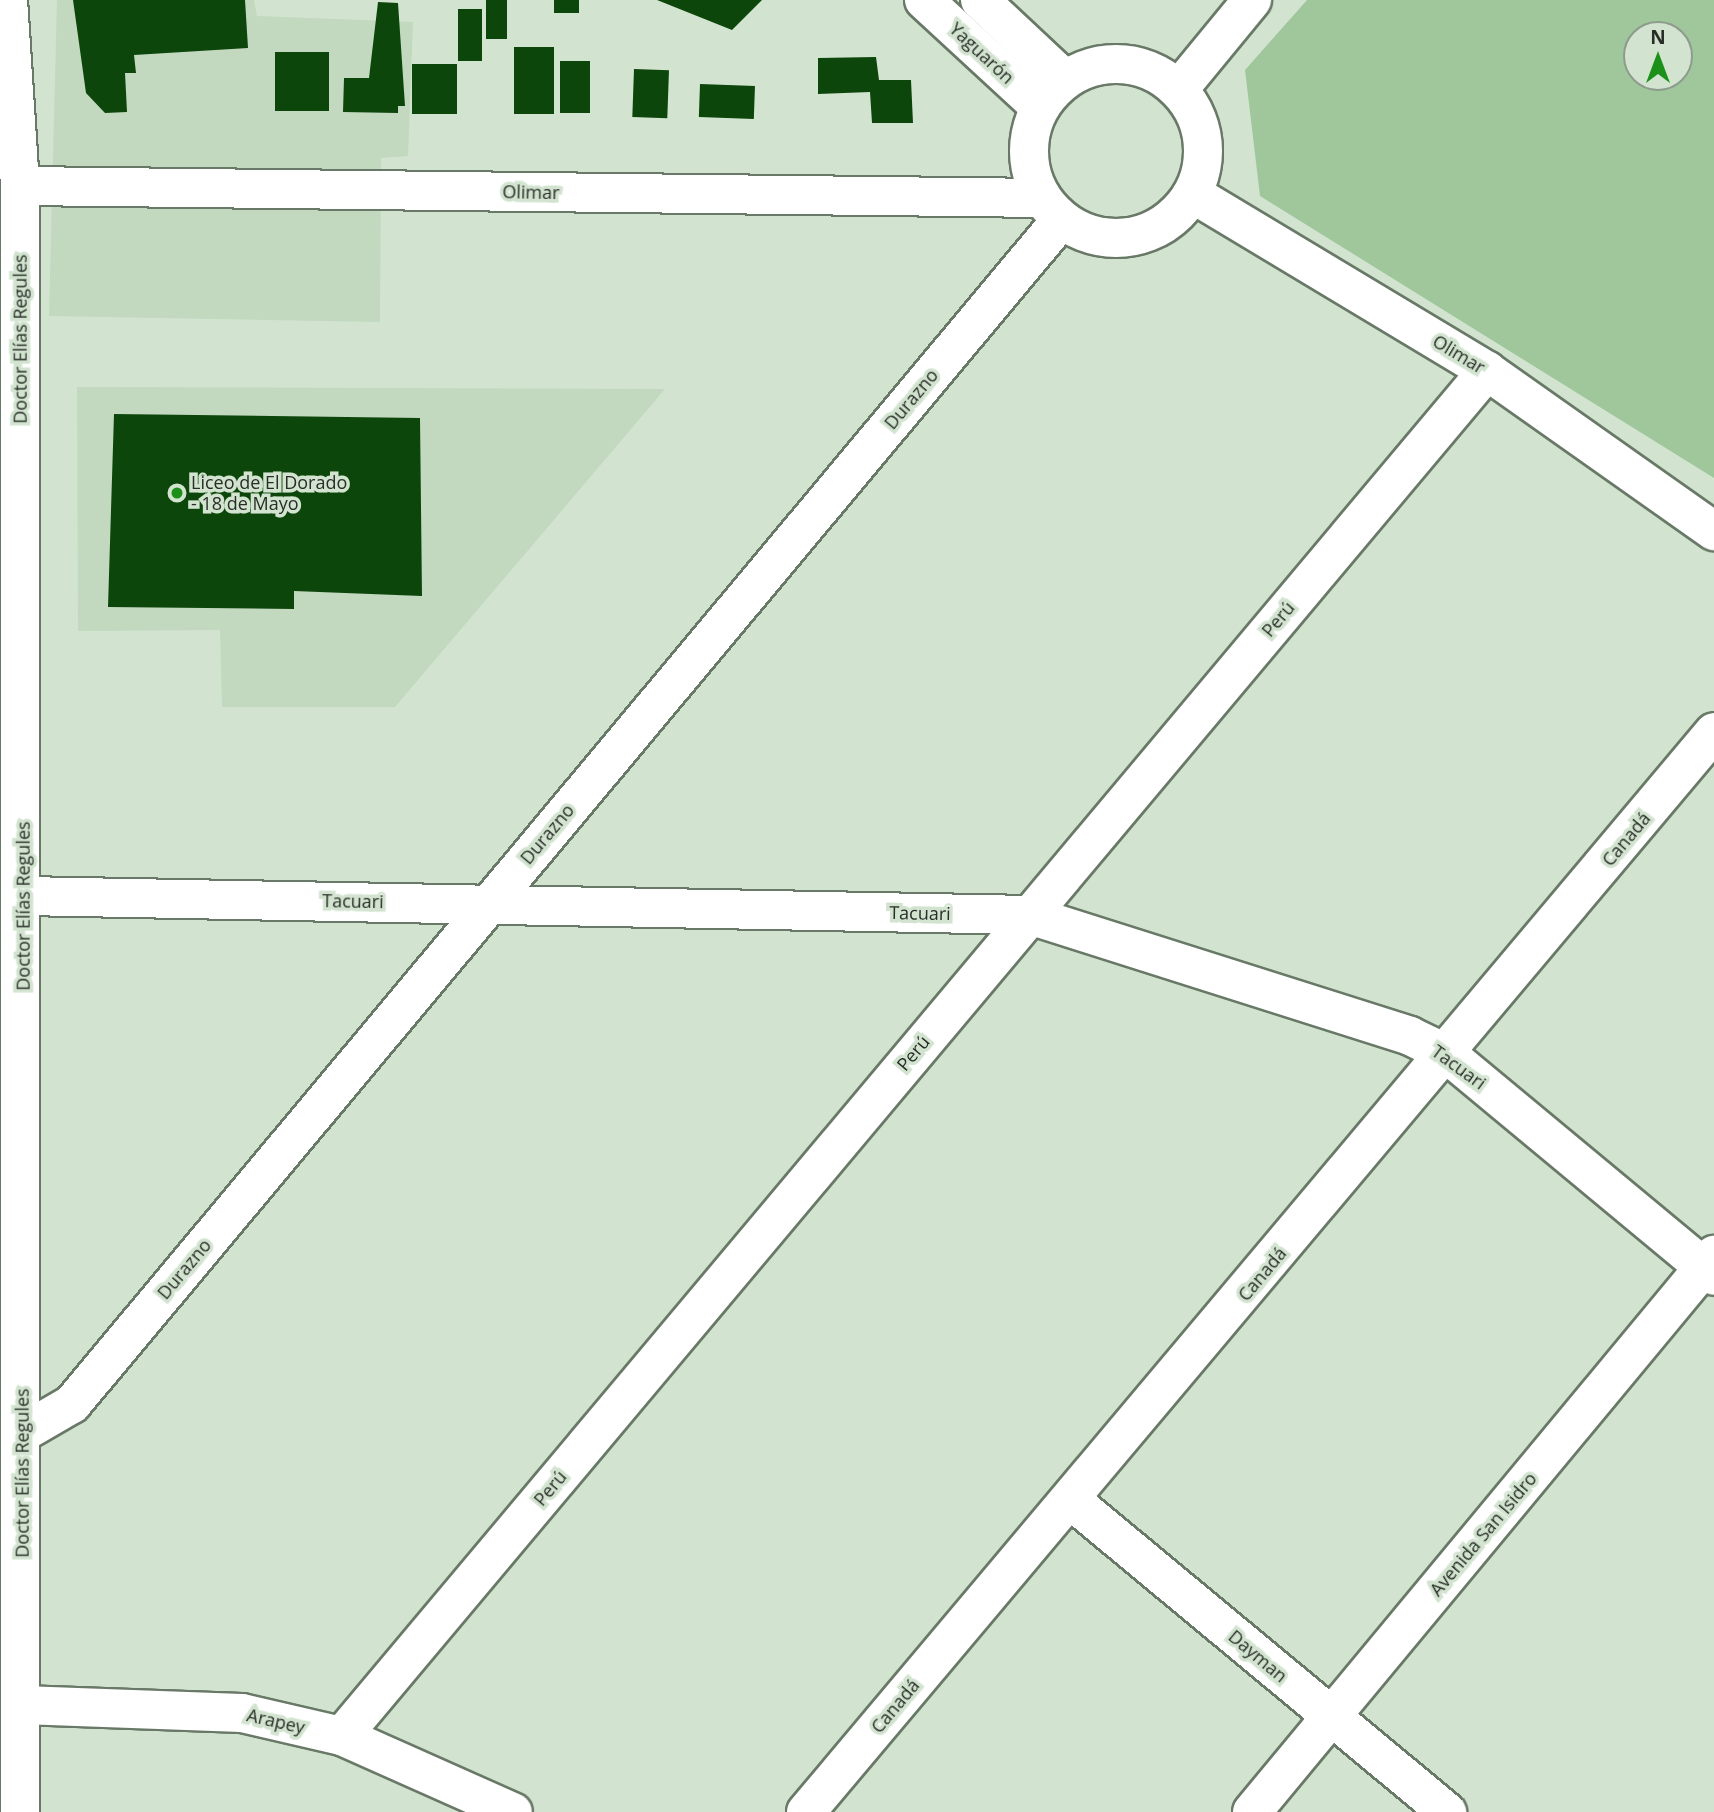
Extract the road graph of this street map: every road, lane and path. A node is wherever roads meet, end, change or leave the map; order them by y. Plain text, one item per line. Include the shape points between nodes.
1 (8, 0) edge
2 (924, 0) edge
3 (980, 0) edge
4 (1252, 0) edge
5 (1179, 89) junction
6 (1052, 92) junction
7 (20, 186) junction
8 (1193, 194) junction
9 (1051, 209) junction
10 (1487, 371) junction
11 (1714, 531) edge
12 (1714, 732) edge
13 (23, 896) junction
14 (489, 904) junction
15 (1028, 915) junction
16 (1447, 1054) junction
17 (1710, 1267) edge
18 (22, 1433) junction
19 (1070, 1500) junction
20 (22, 1705) junction
21 (1331, 1717) junction
22 (342, 1736) junction
23 (20, 1812) edge
24 (513, 1812) edge
25 (806, 1812) edge
26 (1252, 1812) edge
27 (1447, 1812) edge

1 - 7 street, Doctor Elías Regules
2 - 6 street, Yaguarón
3 - 6 street
4 - 5 street
5 - 6 street via 1144,67 1103,64
5 - 8 street via 1199,121 1202,146
6 - 9 street via 1028,136 1029,169
7 - 9 street, Olimar
7 - 13 street, Doctor Elías Regules
8 - 9 street via 1173,218 1147,233 1108,237
8 - 10 street, Olimar
9 - 14 street, Durazno
10 - 11 street, Olimar
10 - 15 street, Perú
12 - 16 street, Canadá
13 - 14 street, Tacuari
13 - 18 street, Doctor Elías Regules
14 - 15 street, Tacuari
14 - 18 street, Durazno via 72,1404
15 - 16 street, Tacuari via 1410,1036
15 - 22 street, Perú
16 - 17 street, Tacuari
16 - 19 street, Canadá
17 - 21 street, Avenida San Isidro
18 - 20 street, Doctor Elías Regules
19 - 21 street, Dayman
19 - 25 street, Canadá
20 - 22 street, Arapey via 242,1713
20 - 23 street, Doctor Elías Regules
21 - 26 street, Avenida San Isidro
21 - 27 street, Dayman
22 - 24 street, Arapey

